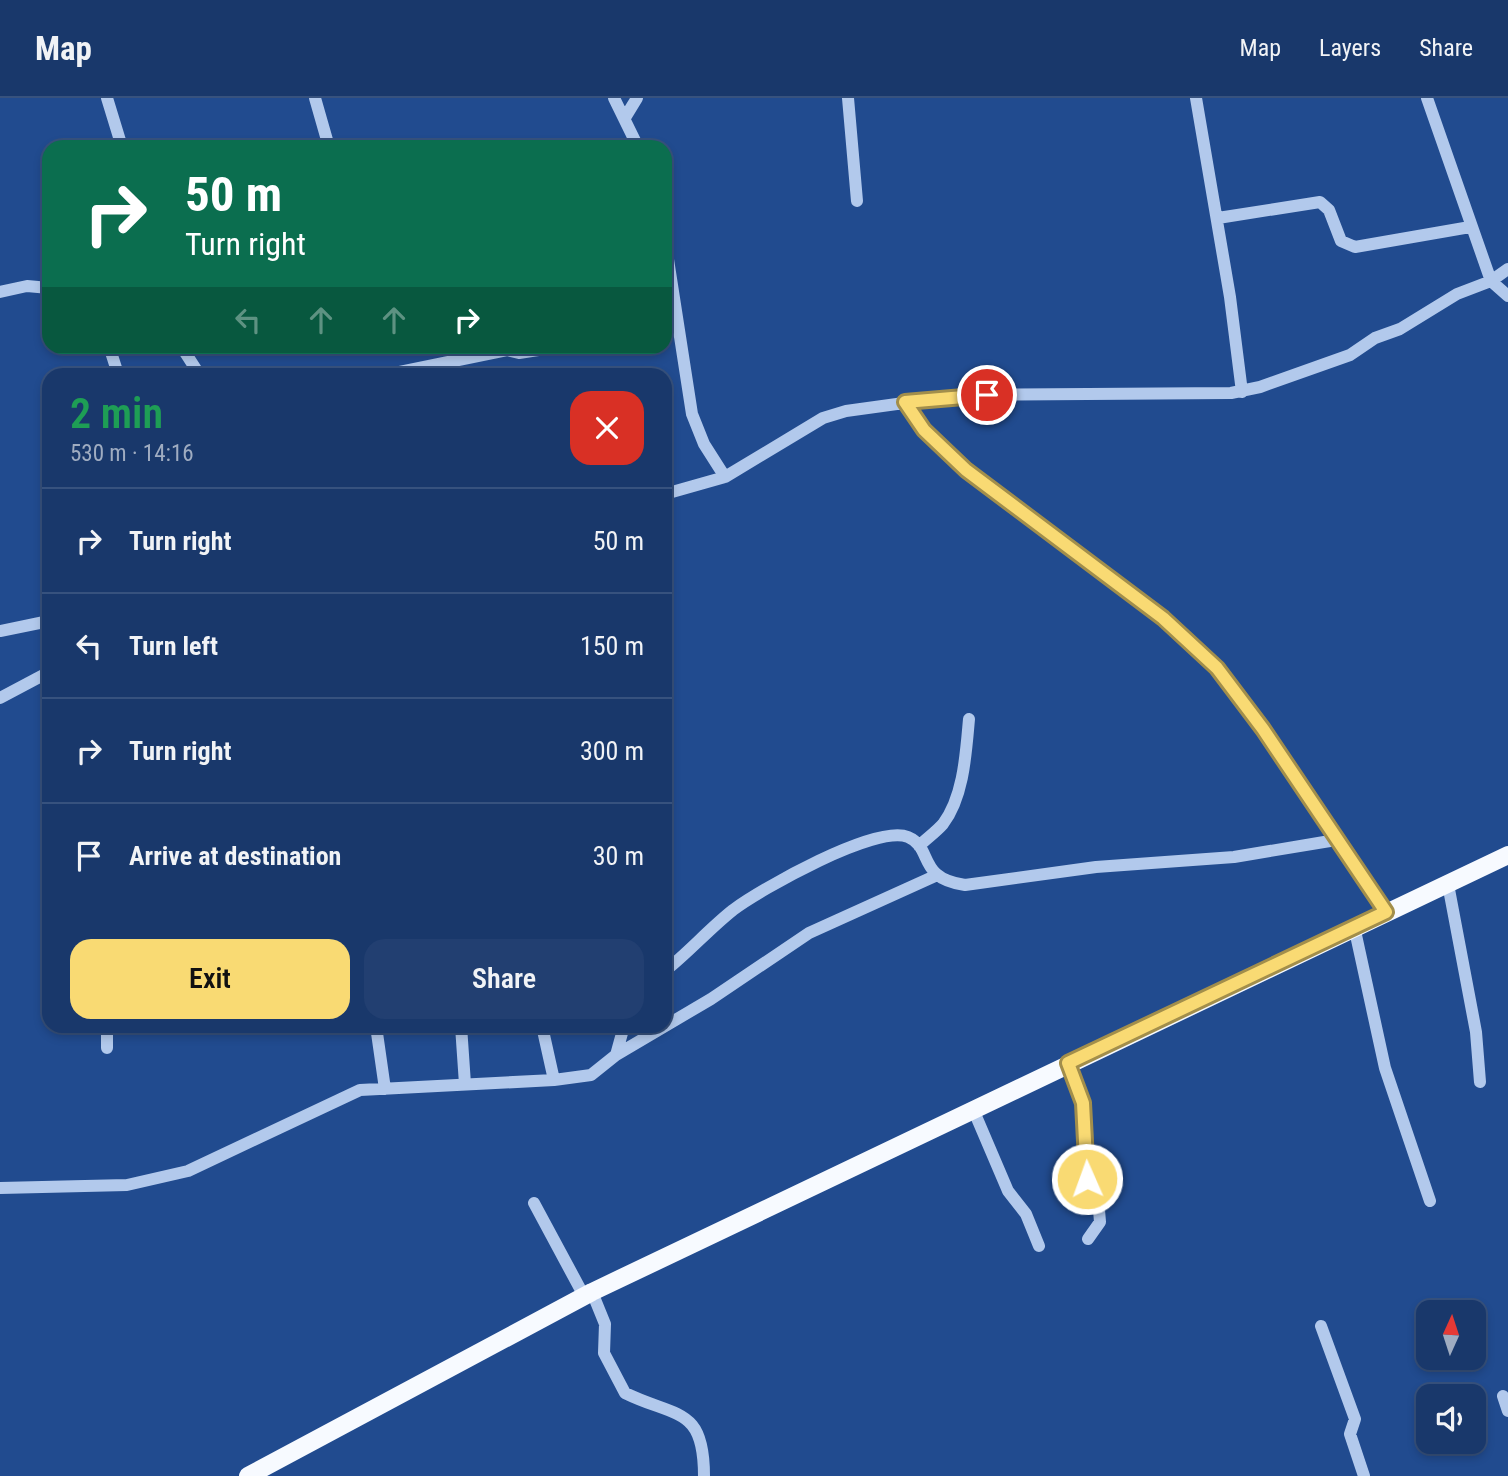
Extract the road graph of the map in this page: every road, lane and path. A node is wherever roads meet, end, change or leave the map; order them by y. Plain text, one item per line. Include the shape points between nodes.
1 (107, 98) edge
2 (316, 98) edge
3 (614, 98) edge
4 (637, 98) edge
5 (848, 98) edge
6 (1196, 98) edge
7 (1427, 98) edge
8 (626, 116) junction
9 (120, 140) edge
10 (327, 140) edge
11 (635, 140) edge
12 (857, 201) dead end
13 (1218, 218) junction
14 (1470, 227) junction
15 (1508, 269) edge
16 (1491, 281) junction
17 (672, 284) edge
18 (42, 287) edge
19 (0, 292) edge
20 (1508, 296) edge
21 (680, 334) junction
22 (672, 335) edge
23 (480, 354) edge
24 (417, 368) edge
25 (1242, 392) junction
26 (905, 402) junction
27 (725, 477) junction
28 (672, 492) edge
29 (42, 622) edge
30 (0, 631) edge
31 (42, 676) edge
32 (0, 698) edge
33 (969, 719) dead end
34 (1336, 840) junction
35 (919, 846) junction
36 (1508, 855) edge
37 (935, 876) junction
38 (1448, 884) junction
39 (1386, 912) junction
40 (1354, 926) junction
41 (672, 965) edge
42 (672, 1022) edge
43 (107, 1033) edge
44 (377, 1033) edge
45 (461, 1033) edge
46 (544, 1033) edge
47 (622, 1033) edge
48 (653, 1033) edge
49 (107, 1048) dead end
50 (616, 1055) junction
51 (1068, 1063) junction
52 (554, 1080) junction
53 (1480, 1082) dead end
54 (465, 1084) junction
55 (385, 1089) junction
56 (974, 1109) junction
57 (0, 1188) edge
58 (1430, 1201) dead end
59 (534, 1203) dead end
60 (1088, 1239) dead end
61 (1039, 1246) dead end
62 (588, 1294) junction
63 (1321, 1326) dead end
64 (1503, 1396) dead end
65 (1508, 1411) edge
66 (248, 1476) edge
67 (704, 1476) edge
68 (1364, 1476) edge

1 - 9 street
2 - 10 street
3 - 8 street
4 - 8 street
5 - 12 street
6 - 13 street
7 - 14 street
8 - 11 street
13 - 14 street via 1320,202 1329,210 1341,241 1355,247
13 - 25 street
14 - 16 street
15 - 16 street
16 - 20 street
16 - 25 street via 1457,294 1350,355
17 - 21 street
18 - 19 street
21 - 22 street
21 - 27 street via 692,414
23 - 24 street
25 - 26 street via 962,395
26 - 27 street via 823,418
26 - 34 street via 924,430 966,470 1163,618 1217,668
27 - 28 street
29 - 30 street
31 - 32 street
33 - 35 street via 965,763 955,794 943,823
34 - 37 street via 1234,857 1096,867 965,885
34 - 39 street
35 - 37 street
35 - 41 street via 909,837 887,834 785,878 732,911
36 - 38 main road
37 - 42 street via 809,933
38 - 39 main road
38 - 53 street via 1476,1032
39 - 40 main road
40 - 51 main road
40 - 58 street via 1385,1068
43 - 49 street
44 - 55 street
45 - 54 street
46 - 52 street
47 - 50 street
48 - 50 street
50 - 52 street via 591,1075
51 - 56 main road
51 - 60 street via 1083,1103 1087,1179 1099,1210 1100,1222
52 - 54 street
54 - 55 street
55 - 57 street via 360,1090 188,1171 127,1185
56 - 61 street via 1008,1191 1026,1214
56 - 62 main road
59 - 62 street
62 - 66 main road
62 - 67 street via 605,1324 604,1353 625,1394 682,1414 697,1430
63 - 68 street via 1355,1419 1350,1434
64 - 65 street

